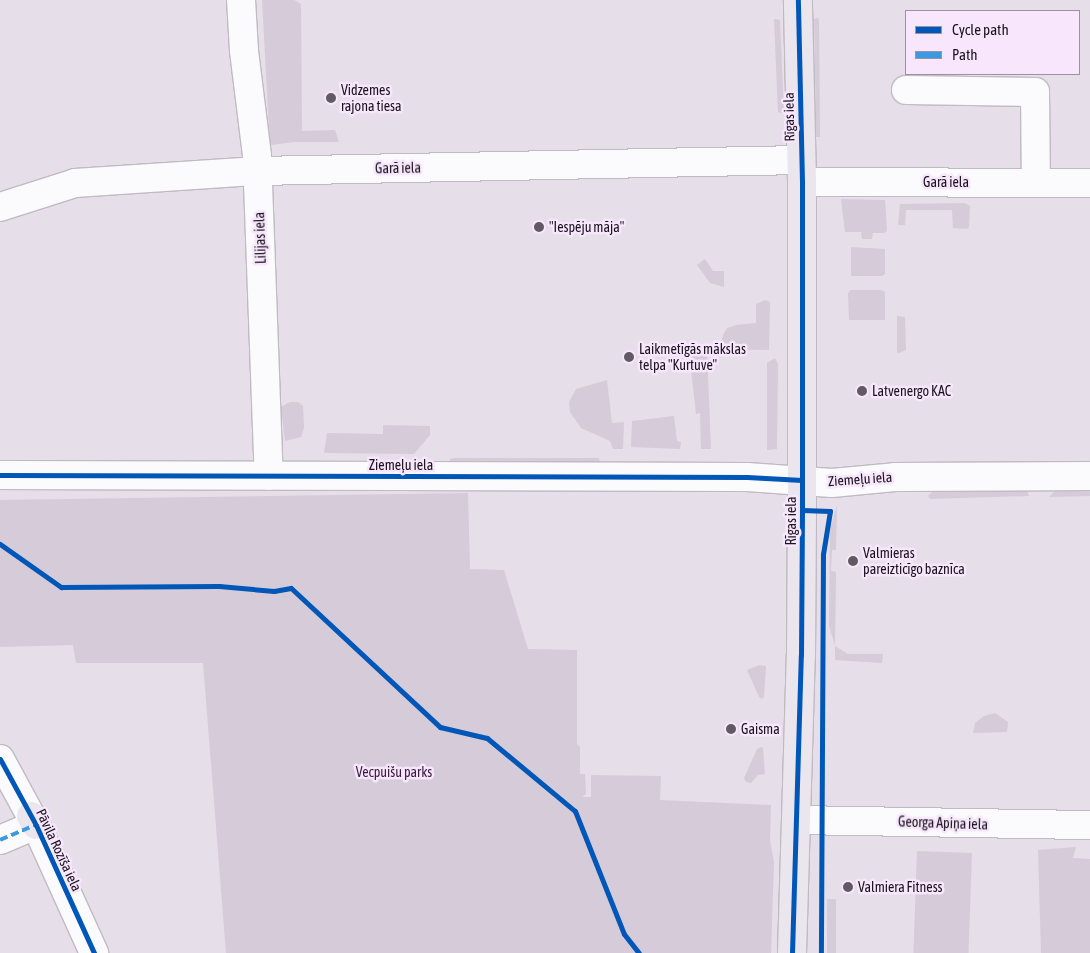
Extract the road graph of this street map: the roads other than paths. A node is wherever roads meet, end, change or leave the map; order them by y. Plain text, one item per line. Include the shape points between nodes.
1 (241, 0) edge
2 (798, 0) edge
3 (906, 90) dead end
4 (258, 171) junction
5 (801, 171) junction
6 (1036, 181) junction
7 (1090, 183) edge
8 (0, 208) edge
9 (0, 475) edge
10 (267, 476) junction
11 (1090, 476) edge
12 (802, 480) junction
13 (0, 759) edge
14 (33, 820) junction
15 (797, 820) junction
16 (1090, 825) edge
17 (0, 840) edge
18 (94, 953) edge
19 (792, 953) edge

1 - 4 street, Lilijas iela
2 - 5 main road, Rīgas iela
3 - 6 street via 1035,92
4 - 5 street, Garā iela
4 - 8 street, Garā iela via 74,183
4 - 10 street, Lilijas iela
5 - 6 street, Garā iela
5 - 12 main road, Rīgas iela
6 - 7 street, Garā iela
9 - 10 street, Ziemeļu iela
10 - 12 street, Ziemeļu iela via 746,477
11 - 12 street, Ziemeļu iela via 904,476 832,483
12 - 15 main road, Rīgas iela
13 - 14 street, Pāvila Rozīša iela
14 - 17 street
14 - 18 street, Pāvila Rozīša iela
15 - 16 street, Georga Apiņa iela
15 - 19 main road, Rīgas iela

